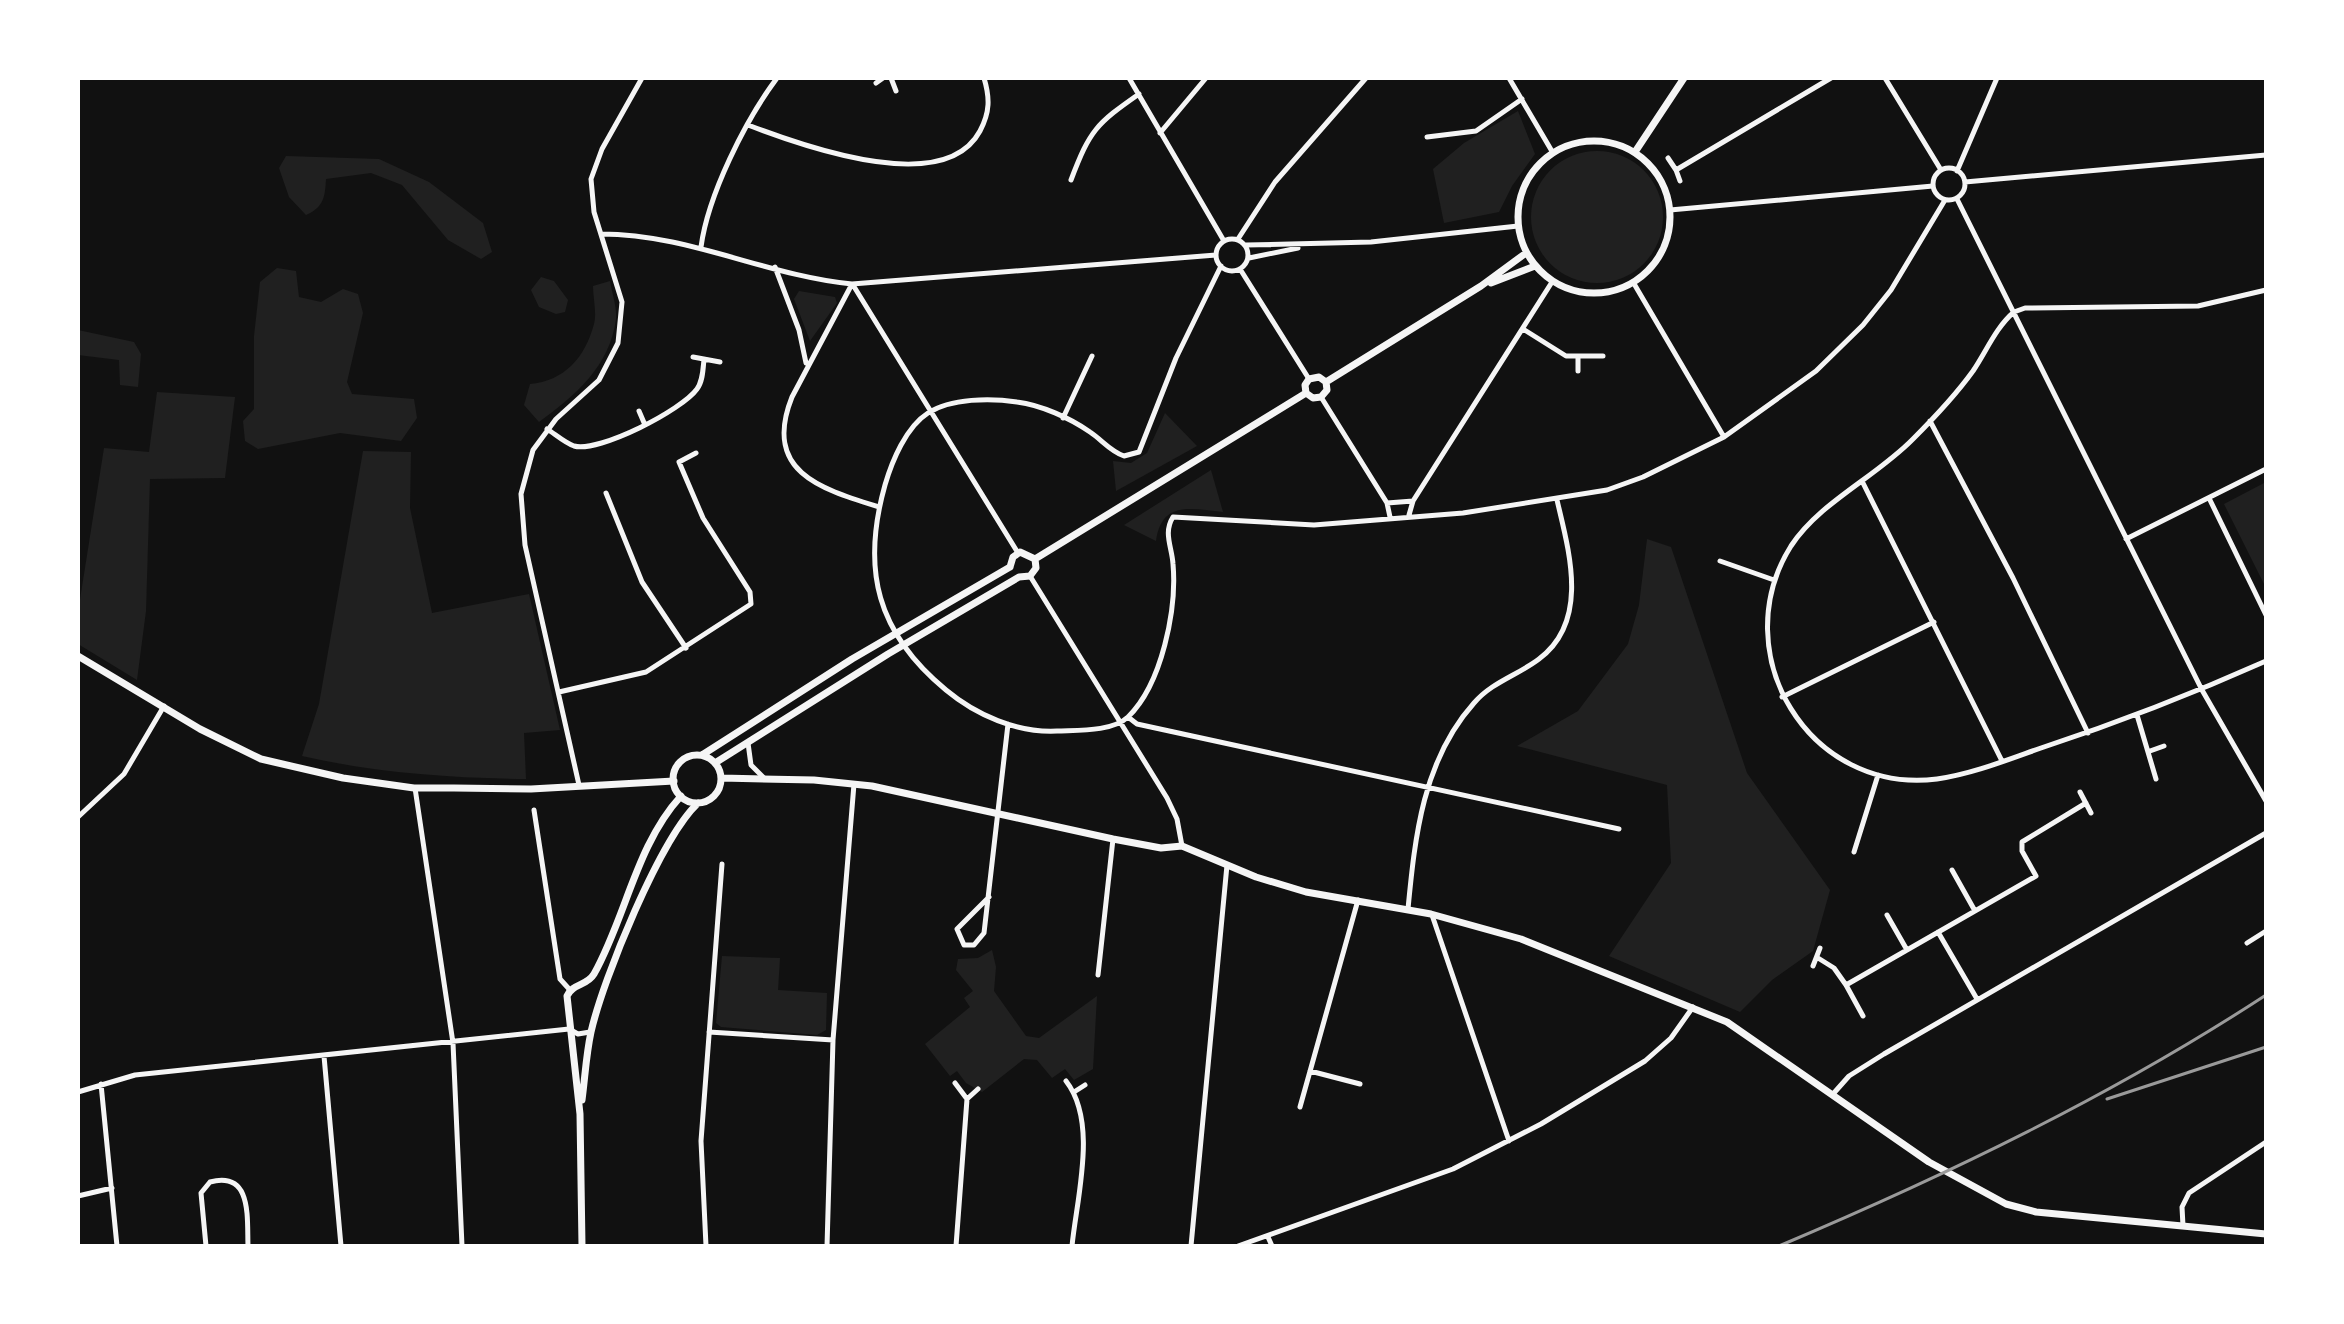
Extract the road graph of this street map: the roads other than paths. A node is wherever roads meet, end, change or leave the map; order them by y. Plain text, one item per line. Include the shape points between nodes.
1 (642, 78) edge
2 (777, 78) edge
3 (883, 78) edge
4 (891, 78) edge
5 (984, 78) edge
6 (1129, 78) edge
7 (1206, 78) edge
8 (1366, 78) edge
9 (1509, 78) edge
10 (1684, 78) edge
11 (1831, 78) edge
12 (1885, 78) edge
13 (1997, 78) edge
14 (876, 83) dead end
15 (896, 91) dead end
16 (1139, 94) junction
17 (1522, 99) junction
18 (748, 125) junction
19 (1160, 133) junction
20 (1427, 137) dead end
21 (1635, 152) junction
22 (1553, 153) junction
23 (2266, 155) edge
24 (1668, 158) dead end
25 (1676, 170) junction
26 (1941, 170) junction
27 (1957, 171) junction
28 (1071, 180) dead end
29 (1680, 181) dead end
30 (1965, 182) junction
31 (1933, 186) junction
32 (1957, 199) junction
33 (1945, 200) junction
34 (1670, 210) junction
35 (1518, 226) junction
36 (601, 234) junction
37 (1238, 239) junction
38 (1224, 241) junction
39 (1246, 245) junction
40 (1306, 246) junction
41 (701, 247) junction
42 (1526, 253) junction
43 (1216, 255) junction
44 (1248, 259) junction
45 (1221, 266) junction
46 (1535, 266) junction
47 (775, 267) junction
48 (1240, 269) junction
49 (1552, 282) junction
50 (1633, 282) junction
51 (852, 284) junction
52 (1481, 286) junction
53 (2266, 290) edge
54 (2014, 312) junction
55 (1523, 329) junction
56 (1092, 356) dead end
57 (1603, 356) dead end
58 (693, 357) dead end
59 (1578, 357) junction
60 (704, 359) junction
61 (720, 362) dead end
62 (806, 364) junction
63 (1578, 371) dead end
64 (1309, 379) junction
65 (1326, 382) junction
66 (1306, 393) junction
67 (1321, 397) junction
68 (639, 411) dead end
69 (929, 412) junction
70 (1063, 418) junction
71 (1930, 421) junction
72 (645, 425) junction
73 (547, 429) junction
74 (1724, 437) junction
75 (696, 453) dead end
76 (2266, 469) edge
77 (1863, 483) junction
78 (606, 493) dead end
79 (2209, 498) junction
80 (1557, 500) junction
81 (1413, 501) junction
82 (1387, 503) junction
83 (879, 507) junction
84 (1409, 516) junction
85 (1390, 517) junction
86 (2126, 539) junction
87 (1018, 553) junction
88 (1035, 559) junction
89 (1720, 561) dead end
90 (1010, 567) junction
91 (1030, 576) junction
92 (1019, 577) junction
93 (1774, 580) junction
94 (2266, 615) edge
95 (1934, 622) junction
96 (894, 634) junction
97 (900, 647) junction
98 (686, 648) junction
99 (78, 656) edge
100 (2266, 661) edge
101 (2202, 690) junction
102 (559, 692) junction
103 (1782, 697) junction
104 (164, 706) junction
105 (2137, 715) junction
106 (1128, 717) junction
107 (1121, 721) junction
108 (1008, 724) junction
109 (2088, 733) junction
110 (748, 742) junction
111 (2164, 746) dead end
112 (2150, 751) junction
113 (702, 755) junction
114 (2002, 761) junction
115 (715, 763) junction
116 (1878, 775) junction
117 (721, 778) junction
118 (764, 778) junction
119 (2156, 779) dead end
120 (674, 781) junction
121 (854, 784) junction
122 (579, 785) junction
123 (414, 788) junction
124 (1426, 788) junction
125 (2080, 792) dead end
126 (681, 796) junction
127 (2266, 801) edge
128 (698, 803) junction
129 (2086, 803) junction
130 (534, 810) dead end
131 (2091, 813) dead end
132 (996, 814) junction
133 (78, 817) edge
134 (1619, 829) dead end
135 (2266, 833) edge
136 (1113, 839) junction
137 (1182, 846) junction
138 (1854, 852) dead end
139 (722, 864) dead end
140 (1227, 865) junction
141 (1952, 870) dead end
142 (989, 897) junction
143 (1358, 899) junction
144 (1408, 909) junction
145 (1975, 911) junction
146 (1431, 914) junction
147 (1887, 915) dead end
148 (2266, 931) edge
149 (1938, 932) junction
150 (2247, 943) dead end
151 (1820, 948) dead end
152 (1907, 950) junction
153 (1818, 958) junction
154 (1813, 966) dead end
155 (1098, 975) dead end
156 (585, 985) junction
157 (1846, 985) junction
158 (570, 990) junction
159 (602, 995) junction
160 (1977, 999) junction
161 (1693, 1007) junction
162 (1863, 1016) dead end
163 (569, 1029) junction
164 (591, 1032) junction
165 (709, 1032) junction
166 (833, 1040) junction
167 (453, 1043) junction
168 (324, 1055) junction
169 (1310, 1071) junction
170 (1066, 1081) dead end
171 (955, 1083) dead end
172 (101, 1084) junction
173 (1360, 1084) dead end
174 (1085, 1085) dead end
175 (978, 1089) dead end
176 (78, 1092) edge
177 (1074, 1092) junction
178 (1833, 1094) junction
179 (967, 1099) junction
180 (1300, 1107) dead end
181 (580, 1114) junction
182 (1509, 1141) junction
183 (2266, 1142) edge
184 (112, 1188) junction
185 (78, 1196) edge
186 (2183, 1227) junction
187 (2266, 1234) edge
188 (1268, 1237) junction
189 (117, 1246) edge
190 (206, 1246) edge
191 (248, 1246) edge
192 (341, 1246) edge
193 (462, 1246) edge
194 (582, 1246) edge
195 (706, 1246) edge
196 (827, 1246) edge
197 (956, 1246) edge
198 (1072, 1246) edge
199 (1191, 1246) edge
200 (1238, 1246) edge
201 (1272, 1246) edge

1 - 36 street via 593,168 591,199
2 - 18 street
3 - 14 street
4 - 15 street
5 - 18 street via 990,98 976,138 947,158 928,162 852,157
6 - 16 street
7 - 19 street
8 - 37 street via 1275,182
9 - 17 street
10 - 21 street
11 - 25 street
12 - 26 street
13 - 27 street
16 - 19 street
16 - 28 street via 1099,122
17 - 20 street via 1476,131
17 - 22 street
18 - 41 street via 704,223
19 - 38 street
21 - 22 street via 1598,140
21 - 34 street via 1658,175
22 - 35 street via 1524,187
23 - 30 street
24 - 25 street
25 - 29 street
26 - 27 street
26 - 31 street
27 - 30 street
30 - 32 street
31 - 33 street
31 - 34 street
32 - 33 street
32 - 54 street
33 - 74 street via 1891,290 1863,325 1816,371
34 - 50 street via 1660,257
35 - 40 street
35 - 42 street
36 - 41 street via 657,237
36 - 73 street via 622,302 618,343 599,380
37 - 38 street
37 - 39 street
38 - 43 street
39 - 40 street
39 - 44 street
40 - 44 street
41 - 47 street
42 - 46 street
42 - 52 street
43 - 45 street
43 - 51 street
44 - 48 street
45 - 48 street
45 - 70 street via 1176,358 1139,452 1124,456
46 - 49 street
46 - 52 street
47 - 51 street
47 - 62 street
48 - 64 street
49 - 50 street via 1597,294
49 - 55 street
50 - 74 street
51 - 62 street
51 - 69 street
52 - 65 street
53 - 54 street via 2198,306
54 - 71 street via 1958,392
54 - 86 street
55 - 59 street via 1560,353
55 - 81 street
56 - 70 street
57 - 59 street
58 - 60 street
59 - 63 street
60 - 61 street
60 - 72 street via 695,393
62 - 83 street via 786,411 788,454 816,486
64 - 65 street
64 - 66 street
65 - 67 street
66 - 67 street
66 - 88 street
67 - 82 street
68 - 72 street
69 - 70 street via 994,400 1020,402
69 - 83 street via 903,444
69 - 87 street
71 - 77 street
71 - 109 street
72 - 73 street via 602,443 575,446
73 - 102 street via 526,469 520,508
74 - 80 street via 1631,481
75 - 98 street via 679,462 703,518 753,599
76 - 79 street
77 - 93 street via 1811,522
77 - 95 street
78 - 98 street via 642,582
79 - 86 street
79 - 94 street
80 - 84 street
80 - 124 street via 1573,582 1567,620 1540,659 1473,704
81 - 82 street
81 - 84 street
82 - 85 street
83 - 96 street via 874,546 878,585
84 - 85 street
85 - 106 street via 1314,525 1184,516 1170,521 1168,630 1152,681
86 - 101 street
87 - 88 street
87 - 90 street
88 - 91 street
89 - 93 street
90 - 92 street
90 - 96 street
91 - 92 street
91 - 107 street
92 - 97 street
93 - 103 street via 1766,635
95 - 103 street
95 - 114 street
96 - 97 street
96 - 113 street
97 - 108 street via 957,700
97 - 110 street
98 - 102 street via 646,672
99 - 104 street
100 - 101 street
101 - 105 street
101 - 127 street
102 - 122 street
103 - 116 street via 1823,747
104 - 123 street via 261,759
104 - 133 street via 124,774
105 - 109 street
105 - 112 street
106 - 107 street
106 - 124 street via 1137,724
107 - 108 street via 1051,731
107 - 137 street via 1167,798
108 - 132 street
109 - 114 street
110 - 115 street
110 - 118 street via 751,765
111 - 112 street
112 - 119 street
113 - 115 street
113 - 120 street via 681,761
114 - 116 street via 1935,779
115 - 117 street
116 - 138 street
117 - 118 street
117 - 128 street via 713,797
118 - 121 street
120 - 122 street
120 - 126 street
121 - 132 street
121 - 166 street
122 - 123 street
123 - 167 street
124 - 134 street
124 - 144 street
125 - 129 street
126 - 128 street
126 - 156 street via 637,871
128 - 159 street via 684,816 651,878
129 - 131 street
129 - 145 street via 2022,842 2036,876
130 - 158 street via 560,979
132 - 136 street
132 - 142 street
135 - 160 street
136 - 137 street via 1161,848
136 - 155 street
137 - 140 street
139 - 165 street
140 - 143 street via 1306,892
140 - 199 street
141 - 145 street
142 - 142 street via 984,933 974,945 964,945 957,929
143 - 144 street
143 - 169 street
144 - 146 street
145 - 149 street
146 - 161 street via 1521,939
146 - 182 street
147 - 152 street
148 - 150 street
149 - 152 street
149 - 160 street
151 - 153 street
152 - 157 street
153 - 154 street
153 - 157 street
156 - 158 street
156 - 159 street
157 - 162 street
158 - 163 street
159 - 164 street
160 - 178 street via 1849,1076
161 - 178 street via 1727,1022
161 - 182 street via 1671,1038 1645,1061
163 - 164 street
163 - 167 street
163 - 181 street
164 - 181 street
165 - 166 street
165 - 195 street via 701,1141
166 - 196 street
167 - 168 street
167 - 193 street
168 - 172 street via 135,1075
168 - 192 street
169 - 173 street
169 - 180 street
170 - 177 street
171 - 179 street
172 - 176 street
172 - 184 street
174 - 177 street
175 - 179 street
177 - 198 street via 1084,1121
178 - 186 street via 1929,1162 2009,1206
179 - 197 street
181 - 194 street
182 - 188 street via 1426,1180
183 - 186 street via 2189,1193 2182,1207
184 - 185 street
184 - 189 street
186 - 187 street
188 - 200 street
188 - 201 street
190 - 191 street via 201,1193 210,1182 227,1179 244,1191

